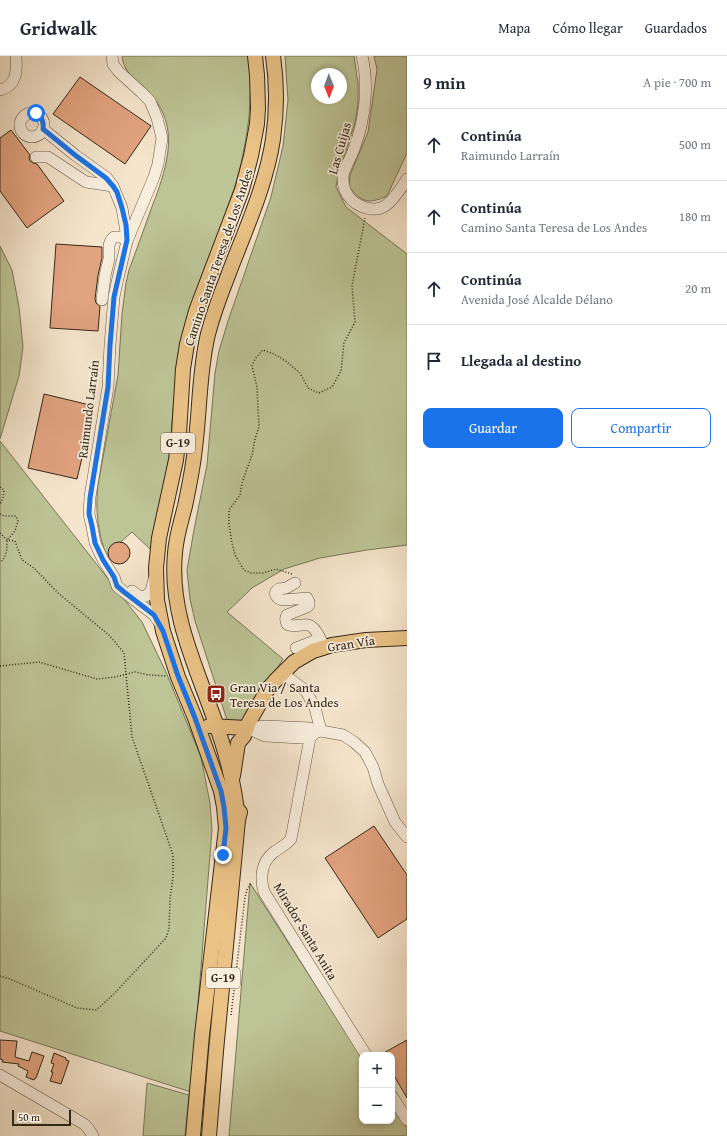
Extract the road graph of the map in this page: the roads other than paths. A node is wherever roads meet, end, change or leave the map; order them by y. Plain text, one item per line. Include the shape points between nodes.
1 (16, 56) edge
2 (112, 56) edge
3 (255, 56) edge
4 (273, 56) edge
5 (362, 56) edge
6 (0, 90) edge
7 (43, 129) dead end
8 (36, 157) dead end
9 (407, 179) edge
10 (113, 186) junction
11 (127, 240) junction
12 (102, 300) dead end
13 (156, 568) junction
14 (114, 577) junction
15 (295, 582) road end
16 (135, 594) junction
17 (157, 600) junction
18 (163, 631) junction
19 (407, 638) edge
20 (322, 643) junction
21 (296, 648) dead end
22 (282, 673) junction
23 (202, 685) junction
24 (195, 718) junction
25 (217, 727) junction
26 (245, 732) junction
27 (319, 732) junction
28 (233, 782) junction
29 (232, 824) junction
30 (407, 837) edge
31 (364, 1052) edge
32 (0, 1075) edge
33 (395, 1101) edge
34 (407, 1120) edge
35 (93, 1136) edge
36 (193, 1136) edge
37 (209, 1136) edge

1 - 6 street via 15,78 10,85
2 - 11 street, Raimundo Larraín via 113,64 118,71 150,101 158,118 162,138 154,177
3 - 13 main road, Camino Santa Teresa de Los Andes / G-19 via 258,108 253,148 242,190 196,312 187,344 176,460 159,538
4 - 23 main road, Camino Santa Teresa de Los Andes / G-19 via 276,107 271,150 259,193 208,334 200,380 193,468 175,553 174,583 178,611
5 - 9 street, Las Cuijas via 365,85 363,114 356,144 345,170 345,190 350,199 358,205 378,208 386,205
7 - 10 street, Raimundo Larraín
8 - 10 street via 48,157 86,182
10 - 11 street, Raimundo Larraín via 122,208
11 - 12 street via 121,237 114,237 111,240
11 - 14 street, Raimundo Larraín via 114,297 108,387 89,514 95,543
13 - 16 street via 149,594 144,597
13 - 17 main road, Camino Santa Teresa de Los Andes / G-19
14 - 16 street, Raimundo Larraín via 122,580
14 - 18 street, Raimundo Larraín via 117,586 154,615
15 - 20 street via 276,591 277,598 307,598 309,605 287,615 285,620 289,626 312,626
16 - 17 street, Raimundo Larraín via 141,599
17 - 18 main road, Camino Santa Teresa de Los Andes / G-19
17 - 23 main road via 164,602 171,609 179,644 189,666
18 - 24 main road, Camino Santa Teresa de Los Andes / G-19
19 - 20 main road, Gran Vía
20 - 21 street
20 - 22 main road, Gran Vía
22 - 26 main road, Gran Vía via 268,689
22 - 27 street via 306,691 315,708
23 - 25 main road, Camino Santa Teresa de Los Andes / G-19
24 - 25 main road via 205,725
24 - 29 main road, Camino Santa Teresa de Los Andes / G-19
25 - 26 main road
25 - 28 main road, Camino Santa Teresa de Los Andes / G-19
26 - 27 street via 265,726 310,728
26 - 28 main road, Gran Vía via 238,743
26 - 29 main road, Gran Vía via 240,812
27 - 30 street via 342,735 365,752 395,822
27 - 31 street, Mirador Santa Anita via 308,741 291,839 269,856 263,868 261,882 264,892
28 - 29 main road, Camino Santa Teresa de Los Andes / G-19 via 236,801
29 - 36 main road, G-19 via 202,1035
29 - 37 main road, G-19
32 - 35 street via 84,1124
33 - 34 street

